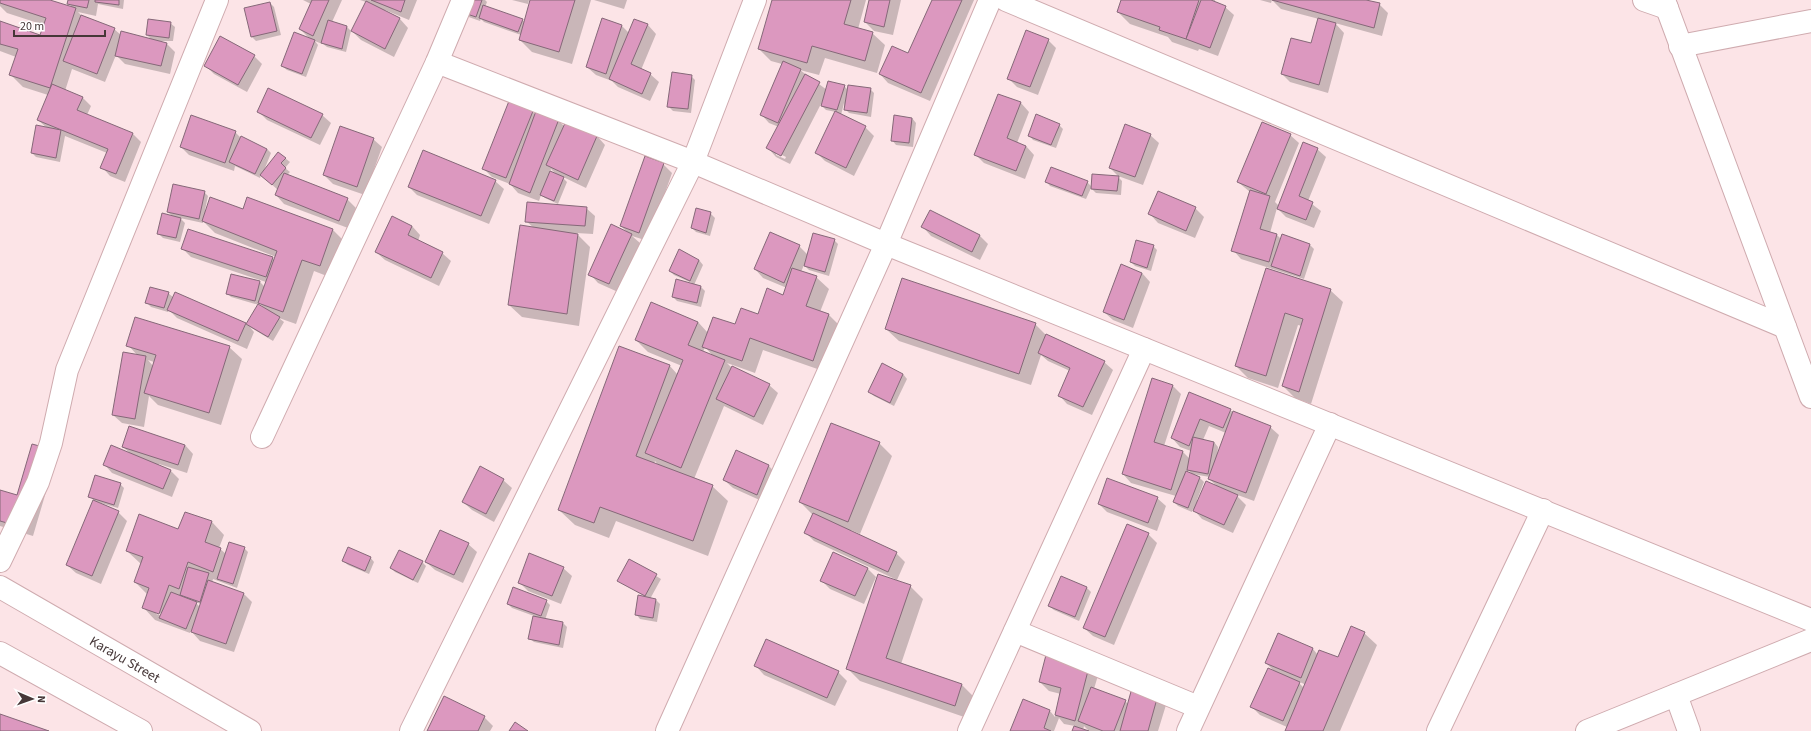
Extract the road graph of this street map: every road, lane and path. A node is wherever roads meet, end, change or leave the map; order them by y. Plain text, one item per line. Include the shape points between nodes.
1 (217, 0) edge
2 (463, 0) edge
3 (755, 0) edge
4 (990, 0) edge
5 (1006, 0) edge
6 (1644, 0) edge
7 (1665, 4) edge
8 (1811, 20) edge
9 (1680, 46) junction
10 (437, 62) junction
11 (693, 162) junction
12 (886, 244) junction
13 (1785, 328) junction
14 (1144, 349) junction
15 (1811, 396) edge
16 (1330, 424) junction
17 (262, 437) dead end
18 (1543, 510) junction
19 (0, 561) edge
20 (0, 587) edge
21 (1811, 620) edge
22 (1015, 631) junction
23 (1811, 640) edge
24 (0, 653) edge
25 (1676, 695) junction
26 (1198, 707) junction
27 (141, 731) edge
28 (250, 731) edge
29 (411, 731) edge
30 (667, 731) edge
31 (969, 731) edge
32 (1188, 731) edge
33 (1438, 731) edge
34 (1587, 731) edge
35 (1689, 731) edge

1 - 19 street via 67,370 51,443 38,482
2 - 10 street
3 - 11 street
4 - 12 street
5 - 13 street
6 - 7 street
7 - 9 street
8 - 9 street
9 - 13 street
10 - 11 street
10 - 17 street
11 - 12 street
11 - 29 street
12 - 14 street
12 - 30 street
13 - 15 street
14 - 16 street
14 - 22 street
16 - 18 street
16 - 26 street
18 - 21 street
18 - 33 street
20 - 28 street, Karayu Street
22 - 26 street
22 - 31 street
23 - 25 street
24 - 27 street
25 - 34 street
25 - 35 street
26 - 32 street

